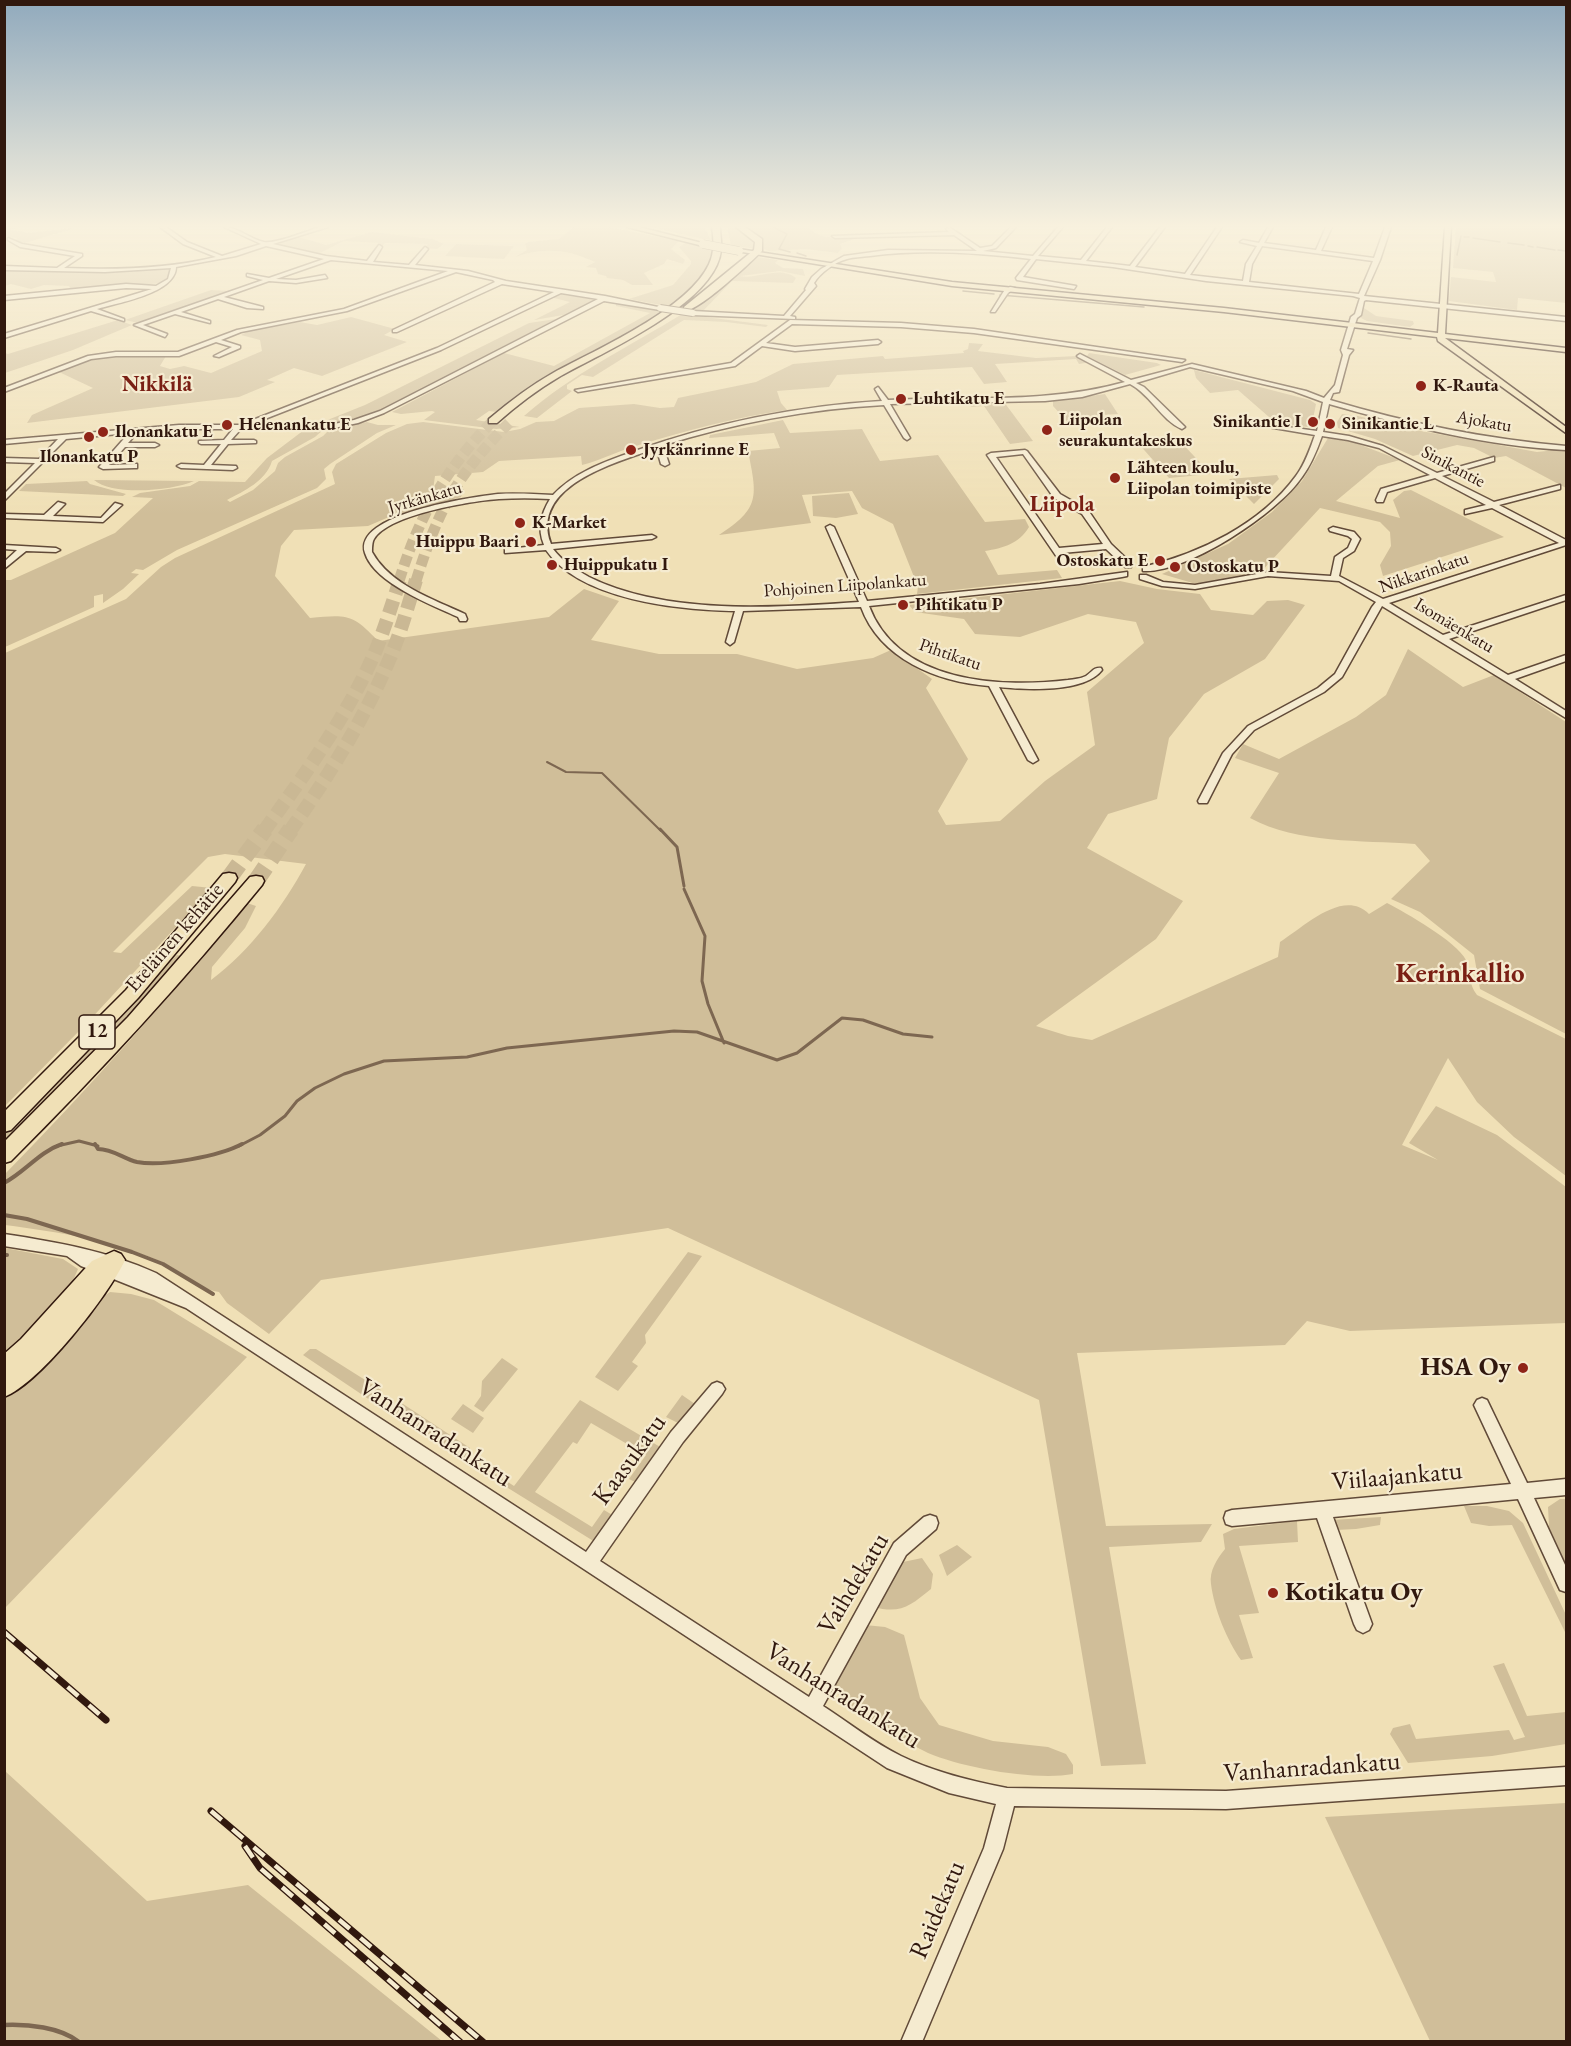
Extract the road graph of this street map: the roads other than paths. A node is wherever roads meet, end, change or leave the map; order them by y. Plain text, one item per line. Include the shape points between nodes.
1 (47, 322) edge
2 (145, 322) edge
3 (282, 322) edge
4 (414, 322) edge
5 (495, 322) edge
6 (557, 322) edge
7 (649, 322) edge
8 (659, 322) edge
9 (661, 322) edge
10 (786, 322) edge
11 (834, 322) edge
12 (990, 322) edge
13 (1356, 322) edge
14 (1369, 322) edge
15 (1436, 322) edge
16 (1436, 322) edge
17 (985, 324) dead end
18 (230, 328) dead end
19 (1435, 330) junction
20 (239, 331) junction
21 (395, 331) dead end
22 (983, 333) junction
23 (165, 335) dead end
24 (4, 336) edge
25 (215, 340) junction
26 (878, 342) dead end
27 (761, 344) junction
28 (620, 346) junction
29 (1566, 348) edge
30 (217, 356) dead end
31 (1080, 356) dead end
32 (1186, 363) junction
33 (1133, 383) junction
34 (1336, 387) junction
35 (878, 389) dead end
36 (4, 390) edge
37 (578, 390) dead end
38 (1326, 399) junction
39 (885, 402) junction
40 (1334, 402) junction
41 (524, 410) tunnel mouth
42 (1323, 420) junction
43 (493, 421) tunnel mouth
44 (1268, 425) dead end
45 (242, 426) junction
46 (1182, 427) dead end
47 (136, 430) junction
48 (1566, 431) edge
49 (1319, 433) junction
50 (64, 437) junction
51 (907, 438) dead end
52 (4, 442) edge
53 (201, 442) dead end
54 (226, 442) junction
55 (254, 442) dead end
56 (123, 445) junction
57 (155, 445) dead end
58 (655, 446) junction
59 (1566, 448) edge
60 (1491, 459) dead end
61 (4, 460) edge
62 (42, 461) junction
63 (665, 464) dead end
64 (134, 466) dead end
65 (181, 466) dead end
66 (206, 467) junction
67 (233, 468) dead end
68 (1435, 475) junction
69 (1557, 487) dead end
70 (554, 497) junction
71 (4, 499) edge
72 (1380, 500) dead end
73 (61, 504) dead end
74 (118, 505) dead end
75 (1493, 505) junction
76 (1468, 512) dead end
77 (4, 516) edge
78 (46, 518) junction
79 (830, 527) dead end
80 (1333, 530) dead end
81 (652, 537) dead end
82 (1566, 543) edge
83 (1108, 546) junction
84 (4, 547) edge
85 (548, 547) junction
86 (24, 548) junction
87 (56, 550) dead end
88 (1056, 550) junction
89 (508, 551) dead end
90 (1066, 564) dead end
91 (4, 567) edge
92 (1126, 570) junction
93 (1144, 573) junction
94 (1335, 577) junction
95 (1566, 597) edge
96 (1382, 602) junction
97 (864, 604) junction
98 (740, 608) junction
99 (463, 619) dead end
100 (1443, 638) junction
101 (730, 642) dead end
102 (1566, 658) edge
103 (1098, 670) dead end
104 (1509, 678) junction
105 (993, 685) junction
106 (1566, 715) edge
107 (1033, 760) dead end
108 (1203, 801) dead end
109 (229, 878) tunnel mouth
110 (256, 881) tunnel mouth
111 (8, 1121) edge
112 (4, 1157) edge
113 (4, 1240) edge
114 (108, 1267) junction
115 (4, 1369) edge
116 (4, 1387) edge
117 (717, 1389) dead end
118 (1482, 1405) dead end
119 (1566, 1487) edge
120 (1522, 1492) junction
121 (1322, 1509) junction
122 (1232, 1518) dead end
123 (930, 1523) dead end
124 (588, 1564) junction
125 (1566, 1584) edge
126 (1363, 1624) dead end
127 (812, 1708) junction
128 (1566, 1776) edge
129 (1007, 1797) junction
130 (911, 2042) edge

1 - 24 street
2 - 23 street via 137,325
3 - 20 street
4 - 21 street
5 - 45 street via 439,349
6 - 45 street via 364,420 326,427
7 - 43 highway via 545,382
8 - 28 highway
9 - 28 highway
10 - 27 street
11 - 22 street, Ajokatu
12 - 22 street
13 - 34 street via 1352,348
14 - 19 main road
15 - 19 main road
16 - 19 main road
17 - 22 street
18 - 20 street
19 - 29 main road
19 - 48 main road via 1445,344
20 - 25 street
22 - 32 street, Ajokatu
25 - 30 street via 238,347
25 - 36 street via 174,355 90,357
26 - 27 street via 795,349
27 - 37 street via 740,362 725,368
28 - 41 highway via 573,373
31 - 33 street
32 - 33 street
32 - 38 street, Ajokatu
33 - 39 street via 1058,398
33 - 46 street
34 - 38 street
34 - 40 street
35 - 39 street
38 - 40 street, Ajokatu
38 - 42 street
39 - 51 street
39 - 58 street via 769,416
40 - 42 street
40 - 59 street, Ajokatu via 1475,437
42 - 49 street
44 - 49 street
45 - 47 street
45 - 54 street
47 - 50 street
47 - 56 street
49 - 68 street, Sinikantie via 1372,444
49 - 93 street via 1309,461 1285,494 1257,518 1232,535
50 - 52 street
50 - 62 street
53 - 54 street
54 - 55 street
54 - 66 street
56 - 57 street
56 - 64 street via 104,466
58 - 63 street via 660,448
58 - 70 street via 599,466
60 - 68 street
61 - 62 street
62 - 71 street
65 - 66 street
66 - 67 street
68 - 72 street via 1384,490
68 - 75 street, Sinikantie
69 - 75 street
70 - 85 street via 544,523
70 - 99 street, Jyrkänkatu via 512,496 454,503 398,519 372,535 368,552 386,574
73 - 78 street
74 - 78 street via 103,520
75 - 76 street
75 - 82 street, Sinikantie
77 - 78 street
79 - 97 street, Pihtikatu
80 - 94 street via 1356,539 1351,549 1339,557
81 - 85 street
82 - 96 street, Nikkarinkatu
83 - 88 street
83 - 88 street via 1085,512 1057,496 1025,452 991,455
83 - 92 street
84 - 86 street
85 - 89 street
85 - 98 street, Pohjoinen Liipolankatu via 561,564 579,576 623,595
86 - 87 street
86 - 91 street
88 - 90 street
92 - 93 street, Pohjoinen Liipolankatu via 1134,578
92 - 97 street, Pohjoinen Liipolankatu via 1062,584
93 - 94 street, Isomäenkatu via 1162,584 1195,587 1268,574
94 - 96 street, Isomäenkatu
95 - 100 street
96 - 100 street, Isomäenkatu
96 - 108 street, Nikkarinkatu via 1338,675 1321,690 1251,728 1228,753
97 - 98 street, Pohjoinen Liipolankatu
97 - 105 street, Pihtikatu via 878,632 904,656 939,672
98 - 101 street
100 - 104 street, Isomäenkatu
102 - 104 street
103 - 105 street, Pihtikatu via 1079,681
104 - 106 street, Isomäenkatu
105 - 107 street, Pihtikatu
109 - 111 highway, Eteläinen kehätie / 12 via 132,994
110 - 112 highway, Eteläinen kehätie / 12 via 161,992
113 - 114 street, Vanhanradankatu via 72,1252
114 - 115 highway
114 - 116 highway via 39,1356
114 - 124 street, Vanhanradankatu via 194,1306
117 - 124 street, Kaasukatu via 677,1437
118 - 120 street
119 - 120 street, Viilaajankatu
120 - 121 street, Viilaajankatu
120 - 125 street
121 - 122 street, Viilaajankatu
121 - 126 street
123 - 127 street, Vaihdekatu via 900,1549
124 - 127 street, Vanhanradankatu
127 - 129 street, Vanhanradankatu via 893,1762 947,1785
128 - 129 street, Vanhanradankatu via 1226,1800
129 - 130 street, Raidekatu via 993,1849

